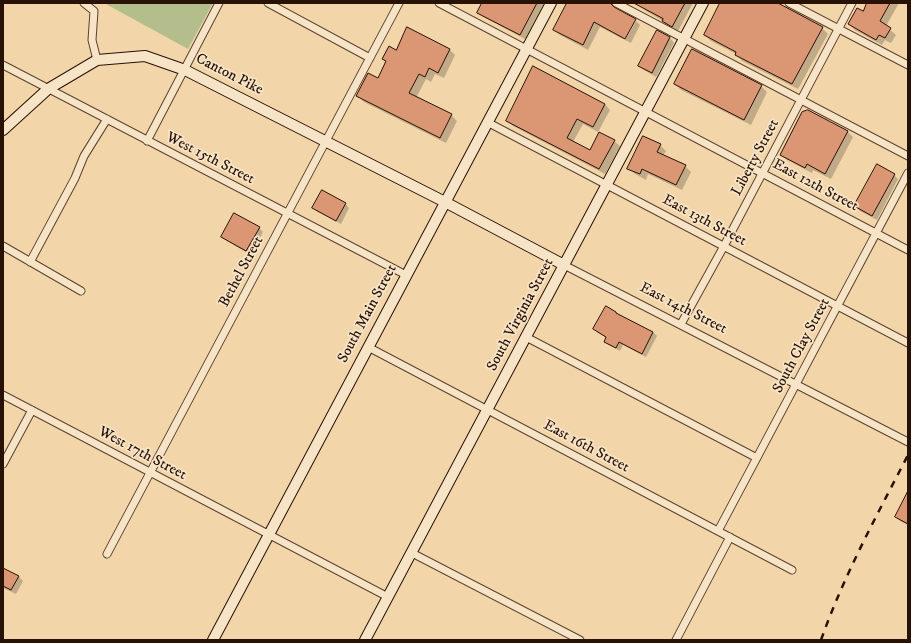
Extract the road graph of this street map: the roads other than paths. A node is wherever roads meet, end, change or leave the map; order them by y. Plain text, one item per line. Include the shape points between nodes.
1 (84, 3) edge
2 (219, 3) edge
3 (268, 3) edge
4 (399, 3) edge
5 (439, 3) edge
6 (551, 3) edge
7 (616, 3) edge
8 (703, 3) edge
9 (790, 3) edge
10 (852, 3) edge
11 (838, 29) junction
12 (684, 39) junction
13 (526, 49) junction
14 (370, 58) junction
15 (97, 60) junction
16 (3, 65) edge
17 (908, 65) edge
18 (185, 70) junction
19 (48, 89) junction
20 (801, 100) junction
21 (646, 111) junction
22 (107, 119) junction
23 (487, 122) junction
24 (3, 130) edge
25 (147, 141) junction
26 (326, 141) junction
27 (908, 156) edge
28 (762, 173) junction
29 (908, 173) edge
30 (607, 185) junction
31 (445, 202) junction
32 (288, 213) junction
33 (876, 232) junction
34 (3, 246) edge
35 (724, 246) junction
36 (908, 250) edge
37 (30, 262) junction
38 (564, 265) junction
39 (406, 275) junction
40 (81, 291) dead end
41 (838, 306) junction
42 (681, 324) junction
43 (526, 337) junction
44 (908, 343) edge
45 (368, 347) junction
46 (796, 384) junction
47 (3, 395) edge
48 (32, 410) junction
49 (487, 410) junction
50 (908, 442) edge
51 (757, 458) junction
52 (3, 464) edge
53 (150, 473) junction
54 (718, 531) junction
55 (268, 535) junction
56 (730, 537) junction
57 (412, 553) junction
58 (107, 554) dead end
59 (792, 570) dead end
60 (388, 597) junction
61 (213, 640) edge
62 (365, 640) edge
63 (580, 640) edge
64 (676, 640) edge

1 - 15 street via 94,11 92,40
2 - 18 street
3 - 14 street
4 - 14 street, Bethel Street
5 - 13 street, East 12th Street
6 - 13 main road, South Main Street
7 - 12 street
8 - 12 main road, South Virginia Street
9 - 11 street
10 - 11 street, Liberty Street
11 - 17 street
11 - 20 street, Liberty Street
12 - 20 street
12 - 21 main road, South Virginia Street
13 - 21 street, East 12th Street
13 - 23 main road, South Main Street
14 - 26 street, Bethel Street
15 - 18 main road, Canton Pike via 145,56
15 - 19 main road, Canton Pike
16 - 19 street, West 15th Street
18 - 25 street
18 - 26 main road, Canton Pike
19 - 22 street, West 15th Street
19 - 24 main road, Canton Pike
20 - 27 street
20 - 28 street, Liberty Street
21 - 28 street, East 12th Street
21 - 30 main road, South Virginia Street
22 - 25 street, West 15th Street
22 - 37 street via 84,156
23 - 30 street, East 13th Street
23 - 31 main road, South Main Street
25 - 32 street, West 15th Street
26 - 31 main road, Canton Pike
26 - 32 street, Bethel Street
28 - 33 street, East 12th Street
28 - 35 street, Liberty Street
29 - 33 street, South Clay Street
30 - 35 street, East 13th Street
30 - 38 main road, South Virginia Street
31 - 38 main road, East 14th Street
31 - 39 main road, South Main Street
32 - 39 street, West 15th Street
32 - 53 street, Bethel Street
33 - 36 street, East 12th Street
33 - 41 street, South Clay Street
34 - 37 street
35 - 41 street, East 13th Street
35 - 42 street, Liberty Street
37 - 40 street
38 - 42 street, East 14th Street
38 - 43 main road, South Virginia Street
39 - 45 main road, South Main Street
41 - 44 street, East 13th Street
41 - 46 street, South Clay Street
42 - 46 street, East 14th Street
43 - 49 main road, South Virginia Street
43 - 51 street
45 - 49 street, East 16th Street
45 - 55 main road, South Main Street
46 - 50 street, East 14th Street
46 - 51 street, South Clay Street
47 - 48 street, West 17th Street
48 - 52 street
48 - 53 street, West 17th Street
49 - 54 street, East 16th Street
49 - 57 main road, South Virginia Street
51 - 54 street, South Clay Street
53 - 55 street, West 17th Street
53 - 58 street, Bethel Street
54 - 56 street, East 16th Street
55 - 60 street, West 17th Street
55 - 61 main road, South Main Street
56 - 59 street, East 16th Street
56 - 64 street
57 - 60 main road, South Virginia Street
57 - 63 street
60 - 62 main road, South Virginia Street

